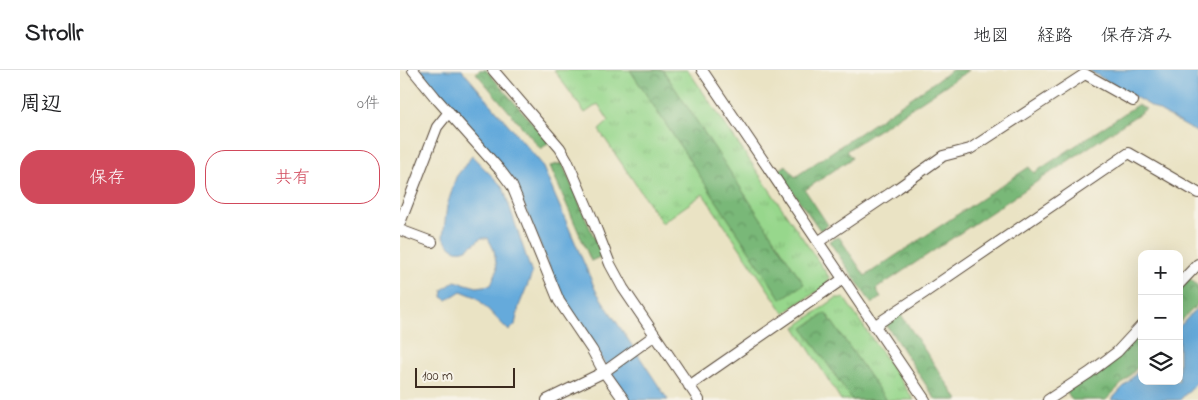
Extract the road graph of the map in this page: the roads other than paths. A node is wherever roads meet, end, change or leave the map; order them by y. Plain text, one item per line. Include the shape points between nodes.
1 (413, 70) edge
2 (493, 70) edge
3 (702, 70) edge
4 (1133, 101) dead end
5 (449, 112) junction
6 (1198, 193) edge
7 (401, 217) edge
8 (400, 230) edge
9 (432, 242) dead end
10 (818, 242) junction
11 (1198, 264) edge
12 (843, 279) junction
13 (1183, 280) edge
14 (874, 326) junction
15 (1138, 330) edge
16 (655, 335) junction
17 (604, 372) junction
18 (689, 386) junction
19 (546, 400) edge
20 (624, 400) edge
21 (699, 400) edge
22 (925, 400) edge
23 (1048, 400) edge

1 - 5 street
2 - 16 street via 560,148 610,264
3 - 10 street
4 - 10 street via 1085,74 970,149 943,156
5 - 7 street via 437,127
5 - 17 street via 512,186 559,301
6 - 14 street via 1129,153
8 - 9 street
10 - 12 street
11 - 13 street
12 - 14 street
12 - 18 street
14 - 22 street
15 - 23 street via 1118,352
16 - 17 street
16 - 18 street
17 - 19 street
17 - 20 street
18 - 21 street

